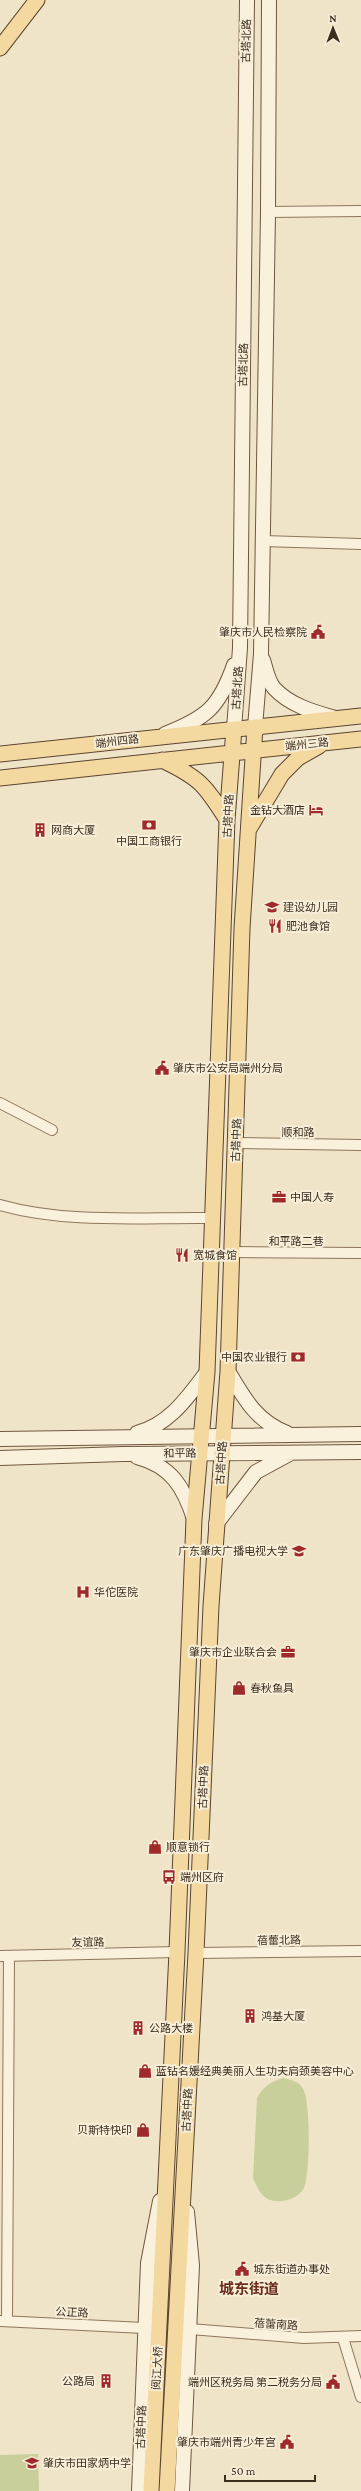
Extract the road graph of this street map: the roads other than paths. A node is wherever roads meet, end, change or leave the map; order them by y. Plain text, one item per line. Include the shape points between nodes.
1 (37, 0) edge
2 (247, 0) edge
3 (269, 0) edge
4 (0, 48) edge
5 (268, 58) junction
6 (246, 59) junction
7 (361, 211) edge
8 (268, 212) junction
9 (262, 541) junction
10 (361, 544) edge
11 (240, 648) junction
12 (261, 654) junction
13 (361, 716) edge
14 (336, 719) junction
15 (256, 727) junction
16 (234, 729) junction
17 (160, 736) junction
18 (361, 739) edge
19 (325, 742) junction
20 (254, 750) junction
21 (232, 752) junction
22 (0, 754) edge
23 (161, 760) junction
24 (0, 778) edge
25 (227, 820) junction
26 (248, 830) junction
27 (242, 928) junction
28 (224, 929) junction
29 (0, 1103) edge
30 (52, 1130) dead end
31 (236, 1143) junction
32 (361, 1145) edge
33 (0, 1205) edge
34 (212, 1218) junction
35 (232, 1252) junction
36 (361, 1253) edge
37 (228, 1371) junction
38 (207, 1372) junction
39 (361, 1434) edge
40 (201, 1435) junction
41 (223, 1435) junction
42 (291, 1435) junction
43 (122, 1437) junction
44 (0, 1440) edge
45 (222, 1452) junction
46 (293, 1452) junction
47 (361, 1452) edge
48 (199, 1453) junction
49 (123, 1454) junction
50 (0, 1458) edge
51 (194, 1519) junction
52 (216, 1524) junction
53 (211, 1606) junction
54 (190, 1607) junction
55 (361, 1951) edge
56 (177, 1952) junction
57 (196, 1953) junction
58 (4, 1956) edge
59 (4, 2153) edge
60 (166, 2173) junction
61 (183, 2176) junction
62 (4, 2189) edge
63 (160, 2292) joint
64 (177, 2293) joint
65 (4, 2321) edge
66 (144, 2328) junction
67 (190, 2329) junction
68 (361, 2336) edge
69 (344, 2338) junction
70 (361, 2397) edge
71 (139, 2491) edge
72 (151, 2491) edge
73 (167, 2491) edge
74 (182, 2491) edge

1 - 4 main road
2 - 6 main road, 古塔北路
3 - 5 main road, 古塔北路
5 - 6 main road
5 - 8 main road, 古塔北路
6 - 11 main road, 古塔北路
7 - 8 street
8 - 9 main road, 古塔北路
9 - 10 street
9 - 12 main road, 古塔北路
11 - 16 main road, 古塔北路
11 - 17 main road via 228,683 214,707 193,723
12 - 14 main road via 274,688 296,704
12 - 15 main road, 古塔北路
13 - 14 main road, 端州三路
14 - 15 main road, 端州三路
15 - 16 main road, 端州三路
15 - 20 main road, 古塔中路
16 - 17 main road, 端州四路
16 - 21 main road, 古塔中路
17 - 22 main road, 端州四路
18 - 19 main road, 端州三路
19 - 20 main road, 端州三路
19 - 26 main road via 298,758 282,774
20 - 21 main road, 端州三路
20 - 26 main road, 古塔中路
21 - 23 main road
21 - 25 main road, 古塔中路
23 - 24 main road
23 - 25 main road via 190,773 203,784
25 - 28 main road, 古塔中路
26 - 27 main road, 古塔中路
27 - 28 main road
27 - 31 main road, 古塔中路
28 - 34 main road, 古塔中路
29 - 30 street
31 - 32 street, 顺和路
31 - 35 main road, 古塔中路
33 - 34 street via 35,1212 78,1216
34 - 38 main road, 古塔中路
35 - 36 street, 和平路二巷
35 - 37 main road, 古塔中路
37 - 41 main road, 古塔中路
37 - 42 main road via 254,1412 266,1423
38 - 40 main road, 古塔中路
38 - 43 main road via 166,1420 147,1430
39 - 42 main road, 和平路
40 - 41 main road, 和平路
40 - 43 main road, 和平路
40 - 48 main road, 古塔中路
41 - 42 main road, 和平路
41 - 45 main road, 古塔中路
43 - 44 main road, 和平路
45 - 46 main road, 和平路
45 - 48 main road, 和平路
45 - 52 main road, 古塔中路
46 - 47 main road, 和平路
46 - 52 main road via 256,1472
48 - 49 main road, 和平路
48 - 51 main road, 古塔中路
49 - 50 main road, 和平路
49 - 51 main road via 150,1460 174,1476 183,1489
51 - 54 main road, 古塔中路
52 - 53 main road, 古塔中路
53 - 54 main road
53 - 57 main road, 古塔中路
54 - 56 main road, 古塔中路
55 - 57 street, 蓓蕾北路
56 - 58 street, 友谊路
56 - 60 main road, 古塔中路
57 - 61 main road, 古塔中路
58 - 59 street
59 - 62 street
60 - 63 main road, 古塔中路
60 - 66 main road, 古塔中路 via 148,2263
61 - 64 main road, 古塔中路
61 - 67 main road, 古塔中路 via 192,2265
62 - 65 street
63 - 72 main road, 阅江大桥
64 - 73 main road, 阅江大桥
65 - 66 street, 公正路
66 - 71 main road, 古塔中路
67 - 69 street, 蓓蕾南路 via 304,2338
67 - 74 main road, 古塔中路
68 - 69 street, 蓓蕾南路
69 - 70 street

